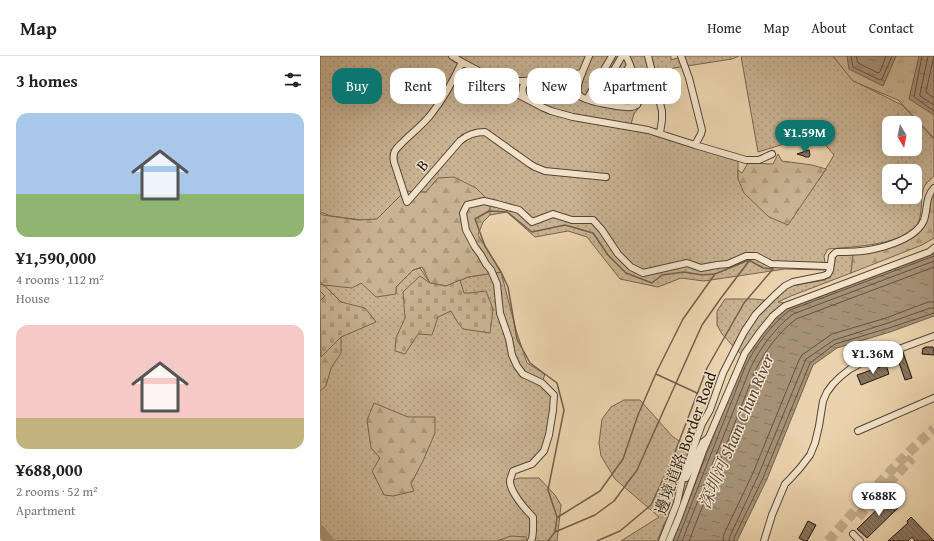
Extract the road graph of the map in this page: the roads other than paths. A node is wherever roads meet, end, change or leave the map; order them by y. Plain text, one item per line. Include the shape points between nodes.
1 (452, 56) edge
2 (589, 56) edge
3 (612, 56) edge
4 (622, 56) edge
5 (626, 56) edge
6 (648, 56) edge
7 (681, 56) edge
8 (462, 62) junction
9 (630, 65) junction
10 (473, 68) edge
11 (615, 68) edge
12 (628, 68) edge
13 (631, 68) edge
14 (582, 73) junction
15 (519, 81) edge
16 (526, 81) junction
17 (519, 94) edge
18 (525, 98) junction
19 (587, 99) joint
20 (606, 104) edge
21 (637, 104) edge
22 (618, 106) joint
23 (660, 133) junction
24 (695, 145) junction
25 (772, 154) dead end
26 (606, 177) dead end
27 (934, 188) edge
28 (934, 248) edge
29 (830, 267) junction
30 (934, 336) edge
31 (934, 398) edge
32 (858, 431) dead end
33 (709, 437) junction
34 (680, 492) junction
35 (854, 534) dead end
36 (531, 541) edge
37 (662, 541) edge
38 (669, 541) edge
39 (764, 541) edge
40 (860, 541) edge

1 - 8 street
2 - 14 street
3 - 19 street
4 - 11 street
5 - 9 street
6 - 23 street via 662,111
7 - 24 street via 702,130
8 - 10 street
8 - 26 street, B via 433,112 395,150 394,162 407,202 465,136 478,132 485,132 530,164 545,171
9 - 12 street
9 - 13 street
14 - 16 street
14 - 19 street via 578,91 579,95
15 - 16 street
16 - 18 street via 522,87
17 - 18 street
18 - 23 street via 552,111 573,117
20 - 22 street
21 - 22 street via 629,107
23 - 24 street
24 - 25 street via 746,160 759,160
27 - 29 street, 邊境道路 Border Road via 928,199 924,220 913,234 892,244 869,250 835,253
28 - 33 street via 785,306 773,316 745,353
29 - 34 street, 邊境道路 Border Road via 828,274 785,286 756,314 744,332 723,373 710,410 702,424
29 - 36 street via 771,264 756,256 746,256 728,264 701,268 687,263 643,273 626,263 593,220 572,220 553,214 532,222 519,210 497,204 484,201 467,205 463,213 466,230 497,284 500,313 517,366 523,374 542,383 554,395 549,435 544,451 532,464 513,471 510,481 515,494 533,517
30 - 39 street via 855,366 833,384 823,401 810,455 785,484
31 - 32 street
33 - 34 street via 702,442
33 - 38 street
34 - 37 street, 邊境道路 Border Road
35 - 40 street

